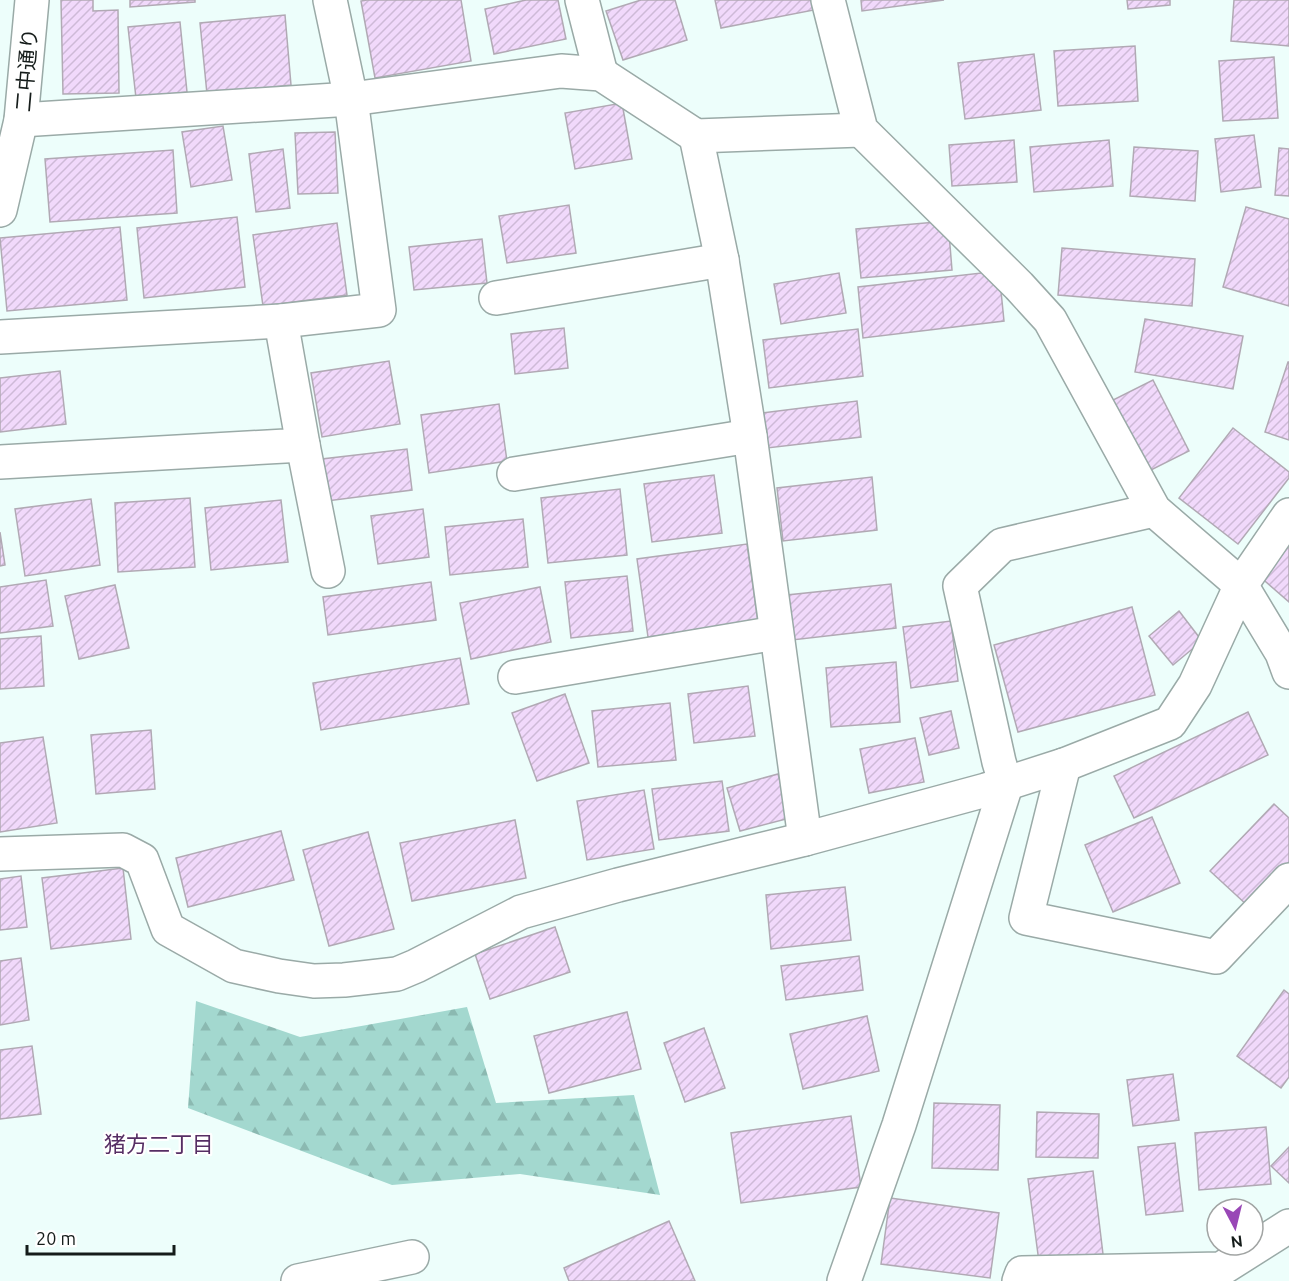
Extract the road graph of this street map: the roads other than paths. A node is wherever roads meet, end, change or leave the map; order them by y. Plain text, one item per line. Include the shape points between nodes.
1 (32, 0) edge
2 (330, 0) edge
3 (582, 0) edge
4 (828, 0) edge
5 (602, 74) junction
6 (351, 99) junction
7 (21, 120) junction
8 (861, 130) junction
9 (696, 136) junction
10 (0, 210) edge
11 (722, 260) junction
12 (496, 297) dead end
13 (281, 321) junction
14 (0, 337) edge
15 (750, 436) junction
16 (303, 445) junction
17 (0, 462) edge
18 (514, 474) dead end
19 (1154, 510) junction
20 (1289, 515) edge
21 (328, 571) dead end
22 (1240, 585) junction
23 (776, 633) junction
24 (1289, 672) edge
25 (515, 677) dead end
26 (1064, 765) junction
27 (1006, 785) junction
28 (805, 839) junction
29 (0, 854) edge
30 (1289, 880) edge
31 (1289, 1226) edge
32 (412, 1257) dead end
33 (1221, 1275) edge
34 (298, 1281) edge
35 (844, 1281) edge
36 (1019, 1281) edge

1 - 7 street, 二中通り
2 - 6 street
3 - 5 street
4 - 8 street
5 - 6 street via 561,71
5 - 9 street
6 - 7 street
6 - 13 street via 380,310
7 - 10 street, 二中通り
8 - 9 street
8 - 19 street via 1050,320
9 - 11 street
11 - 12 street
11 - 15 street
13 - 14 street
13 - 16 street
15 - 18 street
15 - 23 street
16 - 17 street
16 - 21 street
19 - 22 street
19 - 27 street via 1002,545 960,586
20 - 22 street
22 - 24 street via 1282,653
22 - 26 street via 1195,685 1170,723
23 - 25 street
23 - 28 street
26 - 27 street
26 - 30 street via 1026,918 1216,957
27 - 28 street
27 - 35 street via 899,1125
28 - 29 street via 521,912 397,974 314,981 234,966 168,929 142,860 123,850
31 - 33 street
32 - 34 street
33 - 36 street via 1022,1273

